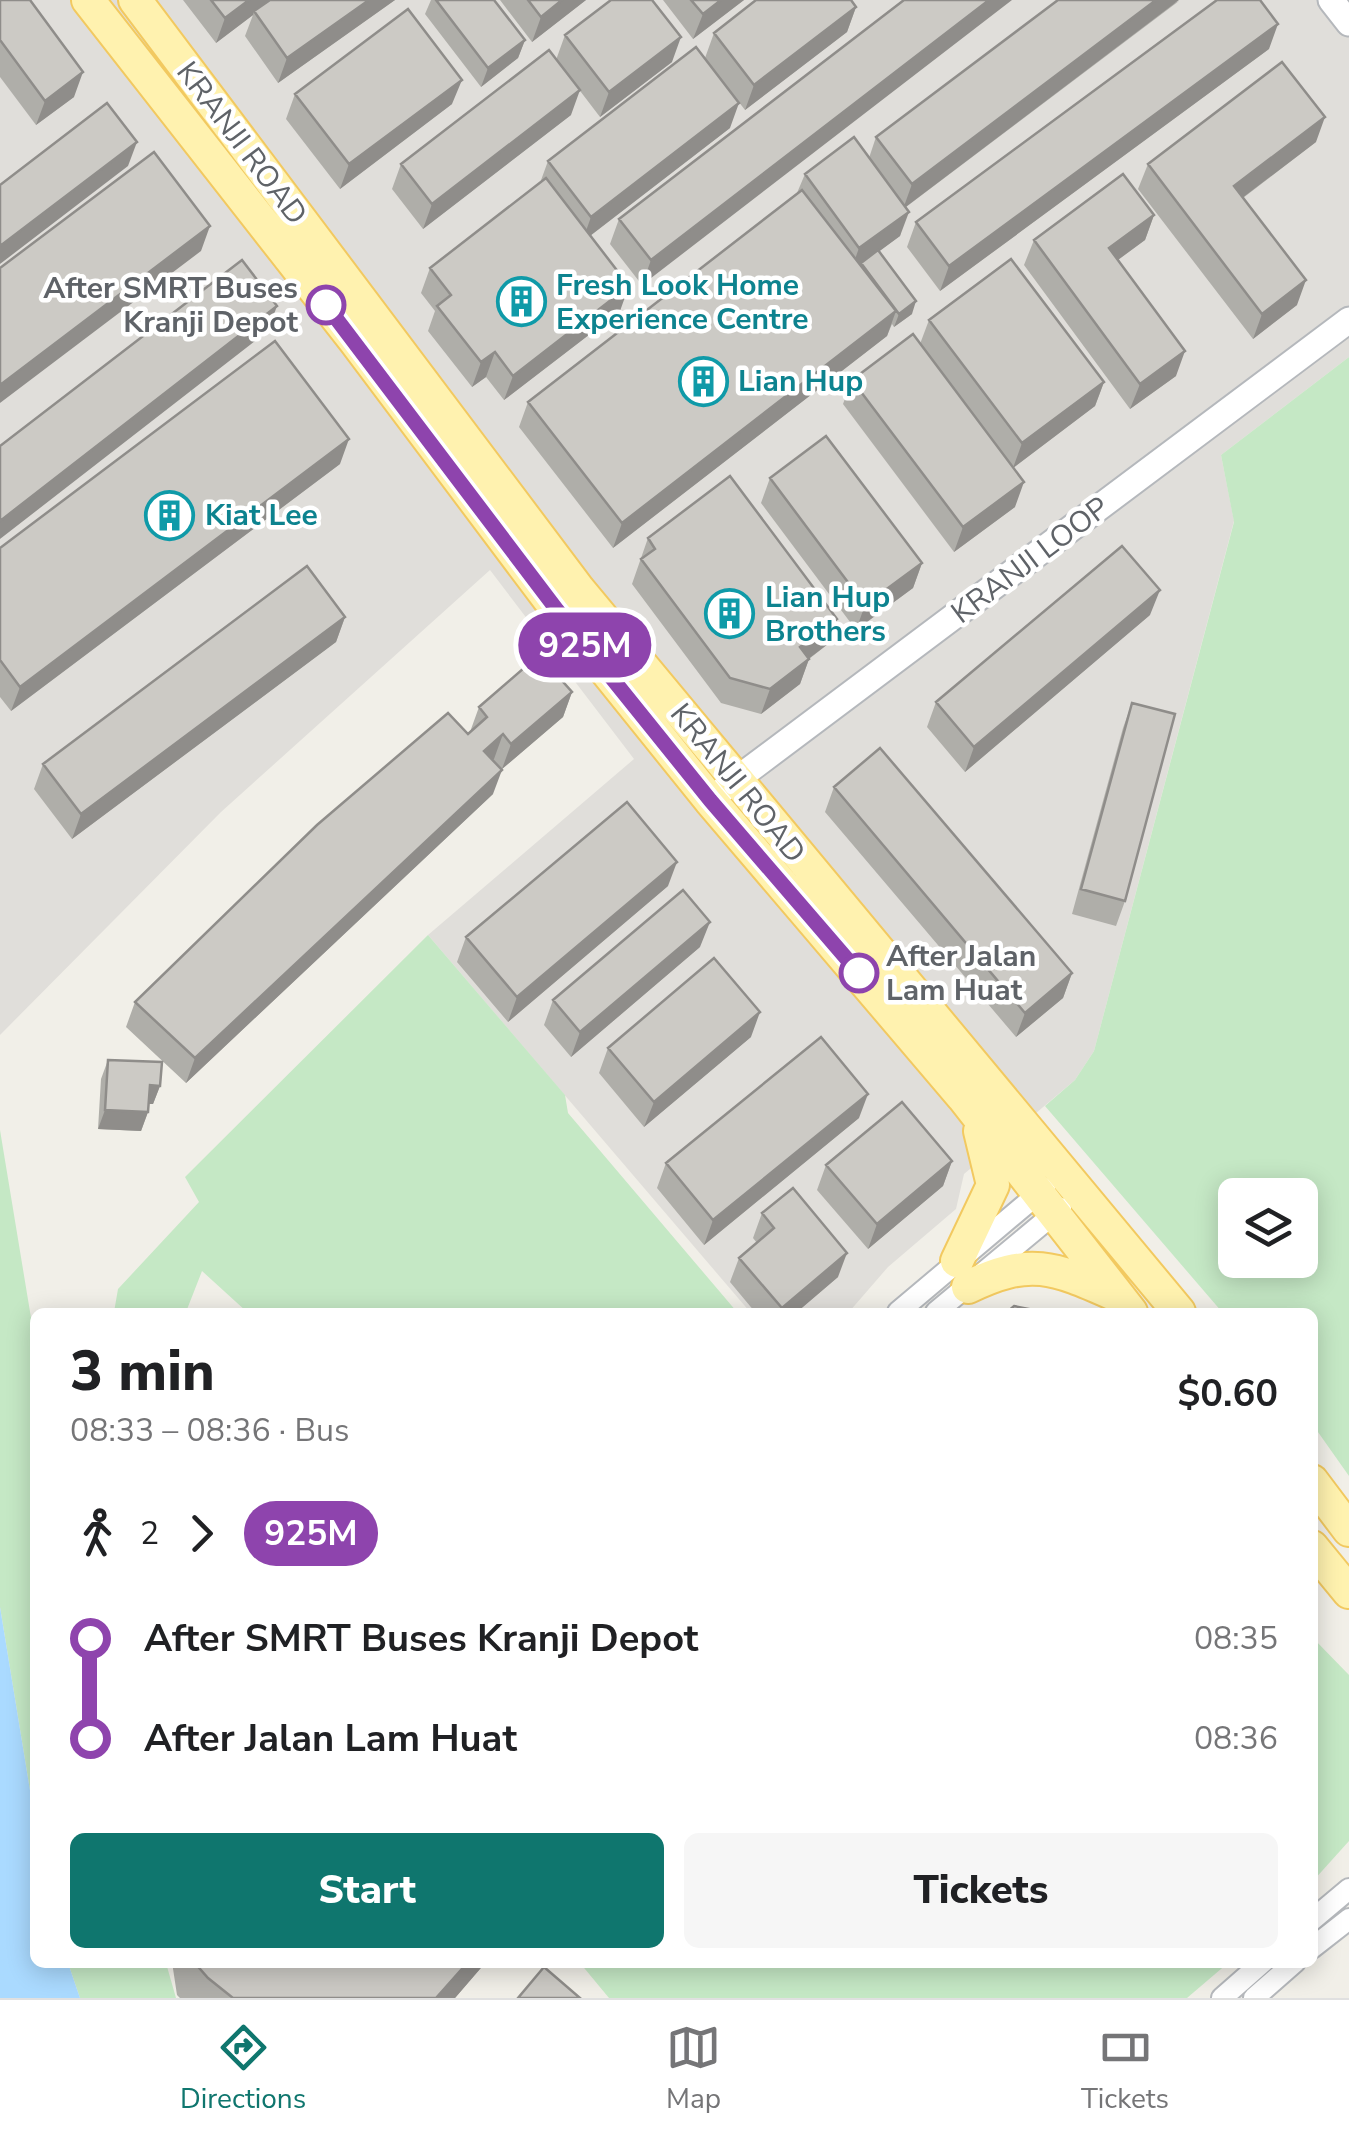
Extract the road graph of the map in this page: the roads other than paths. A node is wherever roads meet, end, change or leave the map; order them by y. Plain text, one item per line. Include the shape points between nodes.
1 (88, 0) edge
2 (135, 0) edge
3 (1331, 0) edge
4 (1349, 23) edge
5 (1349, 320) edge
6 (722, 790) junction
7 (974, 1112) junction
8 (1058, 1194) junction
9 (963, 1274) junction
10 (1124, 1304) edge
11 (905, 1308) edge
12 (939, 1308) edge
13 (1175, 1308) edge
14 (1318, 1489) edge
15 (1349, 1530) edge
16 (1318, 1554) edge
17 (1349, 1592) edge
18 (1349, 1889) edge
19 (1318, 1915) edge
20 (1349, 1919) edge
21 (1318, 1943) edge
22 (1256, 1968) edge
23 (1289, 1968) edge
24 (1222, 1998) edge
25 (1254, 1998) edge

1 - 6 main road, KRANJI ROAD via 557,610
2 - 6 main road, KRANJI ROAD via 580,590
3 - 4 street
5 - 6 street, KRANJI LOOP
6 - 7 main road, KRANJI ROAD
6 - 8 main road, KRANJI ROAD
7 - 8 main road, KRANJI ROAD
7 - 9 main road via 993,1185
8 - 9 street
8 - 10 main road, KRANJI ROAD
8 - 13 main road, KRANJI ROAD
9 - 10 main road via 1044,1268
9 - 11 street
9 - 12 street
14 - 15 main road
16 - 17 main road
18 - 19 street
20 - 21 street
22 - 24 street
23 - 25 street

